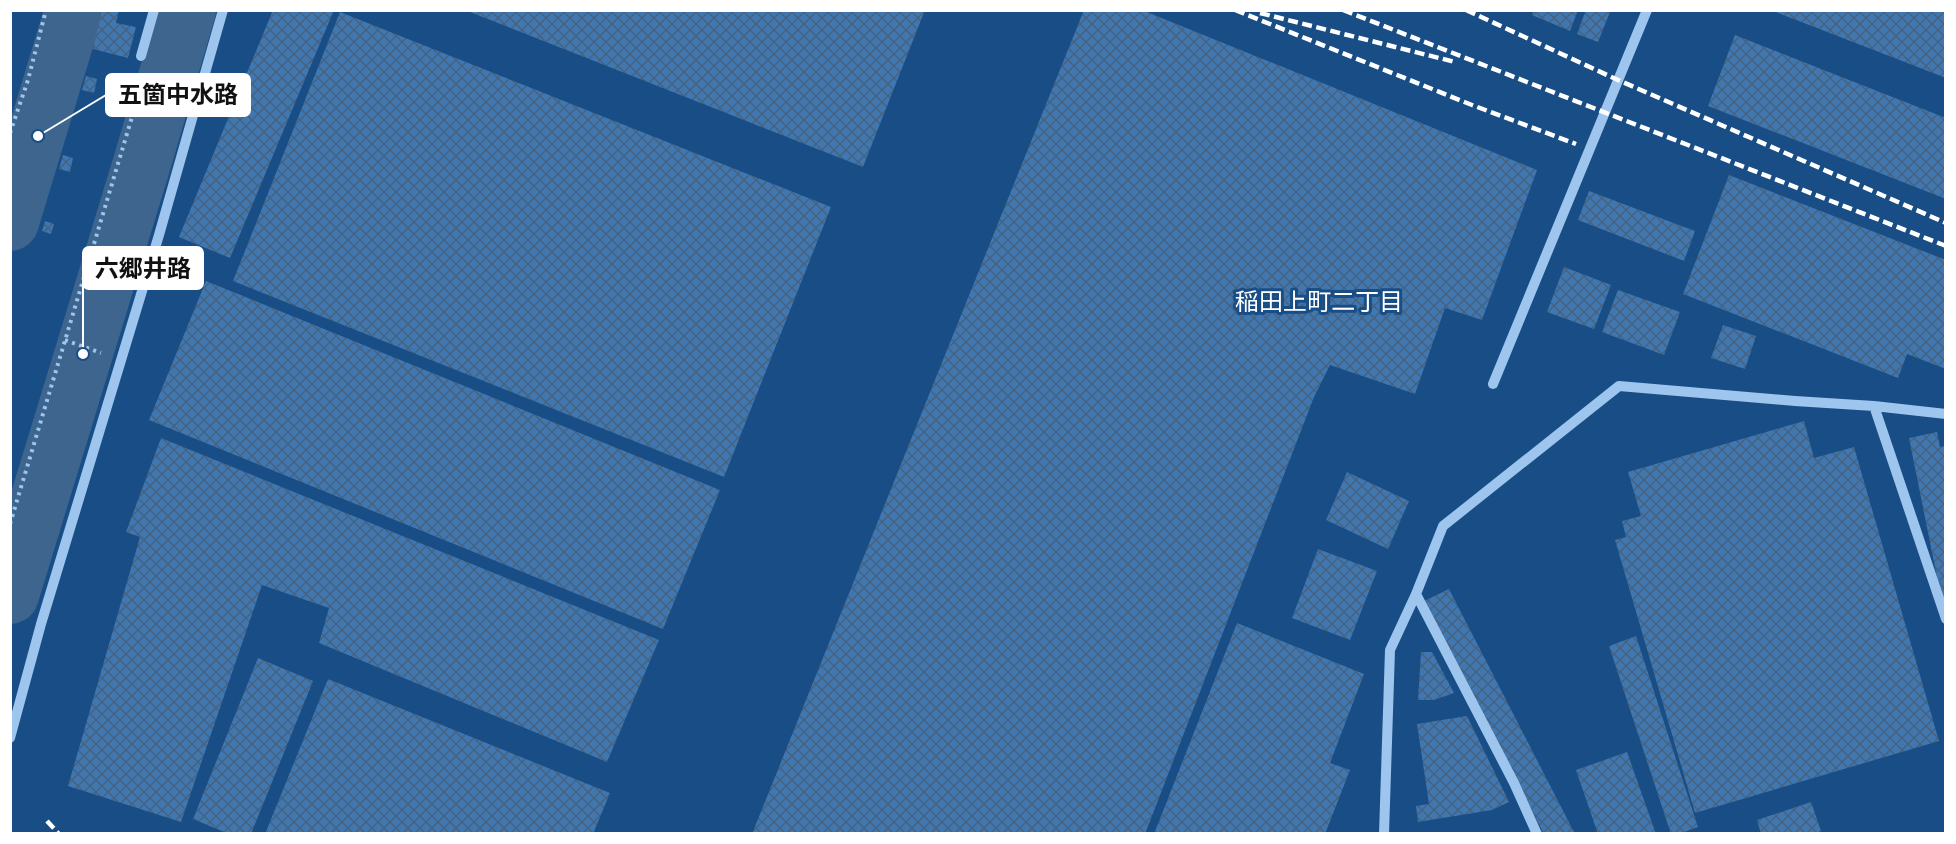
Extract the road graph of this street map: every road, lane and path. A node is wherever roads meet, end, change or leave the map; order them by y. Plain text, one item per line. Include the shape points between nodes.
1 (46, 10) edge
2 (154, 10) edge
3 (223, 10) edge
4 (1647, 10) edge
5 (141, 56) joint
6 (10, 133) edge
7 (66, 341) junction
8 (105, 354) dead end
9 (1493, 384) dead end
10 (1874, 406) junction
11 (1946, 414) edge
12 (10, 524) edge
13 (1416, 594) junction
14 (1946, 619) edge
15 (10, 738) edge
16 (1384, 834) edge
17 (1538, 834) edge

1 - 6 path
2 - 5 street
3 - 15 street
4 - 9 street
5 - 7 path via 147,66
7 - 8 path
7 - 12 path
10 - 11 street
10 - 13 street via 1619,386 1443,526
10 - 14 street
13 - 16 street via 1390,650
13 - 17 street

